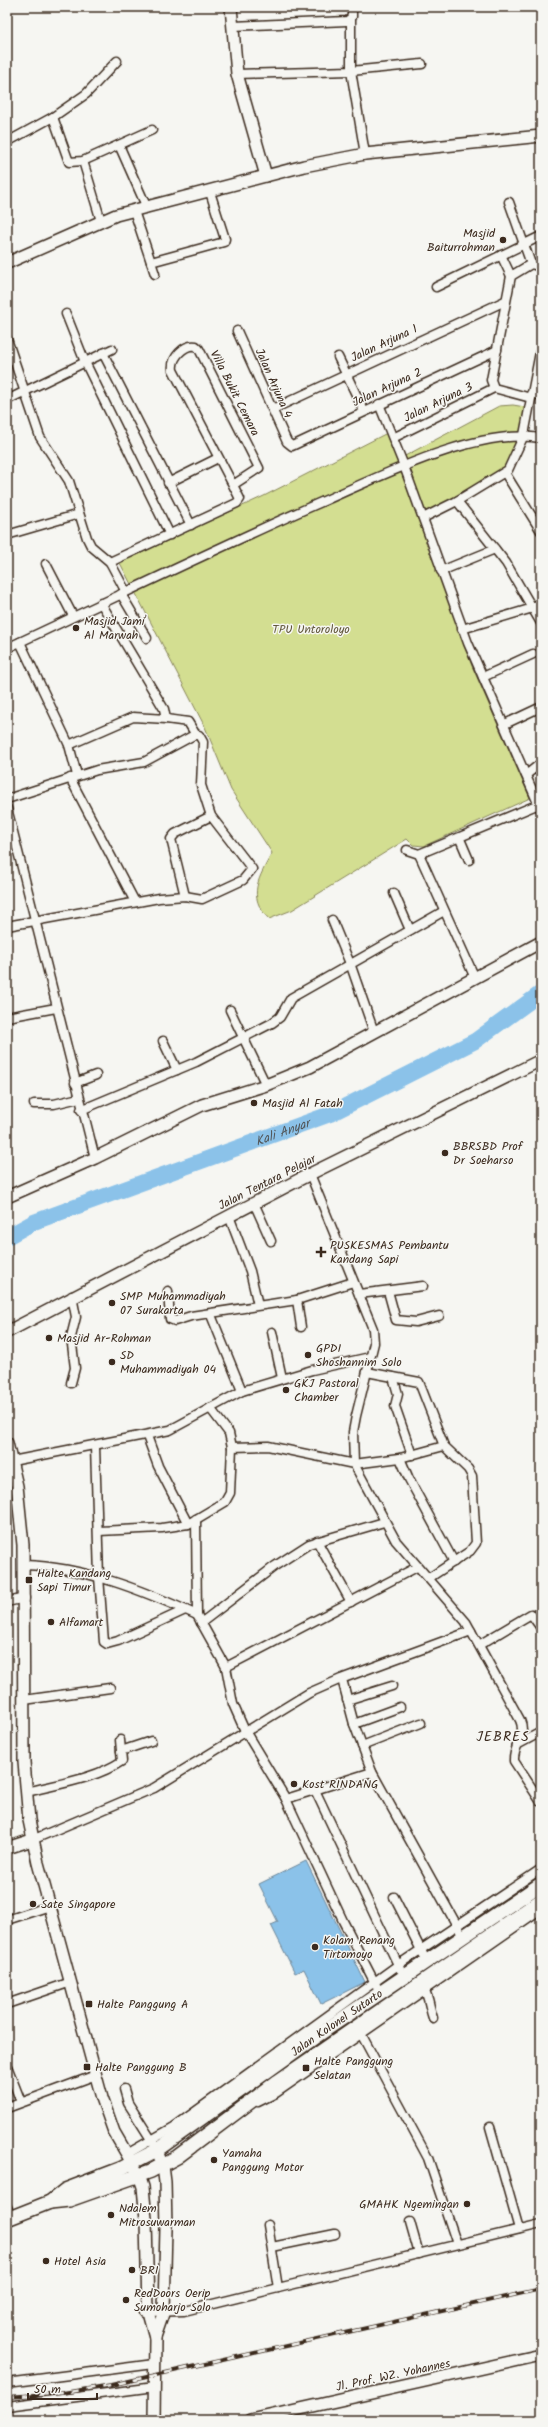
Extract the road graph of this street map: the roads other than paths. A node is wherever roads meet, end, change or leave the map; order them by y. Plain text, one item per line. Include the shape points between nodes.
1 (231, 7) edge
2 (352, 7) edge
3 (351, 19) junction
4 (233, 26) junction
5 (117, 61) dead end
6 (422, 64) dead end
7 (351, 71) junction
8 (237, 74) junction
9 (53, 117) junction
10 (152, 130) dead end
11 (541, 136) edge
12 (7, 142) edge
13 (119, 145) junction
14 (365, 154) junction
15 (83, 161) junction
16 (266, 176) junction
17 (210, 192) junction
18 (508, 202) dead end
19 (147, 208) junction
20 (134, 211) junction
21 (101, 221) junction
22 (541, 236) edge
23 (524, 244) junction
24 (501, 254) junction
25 (151, 262) junction
26 (7, 264) edge
27 (531, 264) junction
28 (541, 267) edge
29 (155, 274) dead end
30 (511, 276) junction
31 (436, 287) dead end
32 (505, 301) junction
33 (66, 314) dead end
34 (237, 331) dead end
35 (7, 339) edge
36 (541, 347) edge
37 (112, 349) dead end
38 (497, 350) junction
39 (103, 354) junction
40 (338, 357) dead end
41 (540, 357) edge
42 (84, 362) junction
43 (346, 374) junction
44 (494, 388) junction
45 (25, 389) junction
46 (541, 395) edge
47 (531, 396) junction
48 (7, 400) edge
49 (379, 404) junction
50 (273, 409) junction
51 (364, 411) junction
52 (524, 435) junction
53 (393, 438) junction
54 (541, 438) edge
55 (289, 445) joint
56 (214, 460) dead end
57 (404, 466) junction
58 (505, 474) junction
59 (168, 482) junction
60 (233, 485) junction
61 (457, 501) junction
62 (79, 514) junction
63 (423, 518) junction
64 (190, 525) junction
65 (541, 531) edge
66 (170, 534) junction
67 (7, 535) edge
68 (495, 549) junction
69 (110, 562) junction
70 (46, 564) dead end
71 (441, 571) junction
72 (124, 593) junction
73 (541, 602) edge
74 (101, 603) junction
75 (532, 608) junction
76 (73, 616) junction
77 (541, 623) edge
78 (462, 629) junction
79 (147, 638) dead end
80 (20, 642) junction
81 (7, 648) edge
82 (533, 654) dead end
83 (483, 677) junction
84 (541, 707) edge
85 (166, 719) junction
86 (505, 724) junction
87 (196, 735) junction
88 (69, 745) junction
89 (541, 763) edge
90 (526, 775) junction
91 (73, 776) junction
92 (7, 800) edge
93 (540, 807) edge
94 (7, 808) edge
95 (211, 816) junction
96 (460, 838) junction
97 (407, 850) dead end
98 (419, 854) junction
99 (469, 860) dead end
100 (394, 893) dead end
101 (185, 896) junction
102 (135, 902) junction
103 (444, 911) junction
104 (35, 920) junction
105 (332, 920) dead end
106 (7, 926) edge
107 (410, 930) junction
108 (541, 942) edge
109 (351, 966) junction
110 (475, 978) junction
111 (56, 1008) junction
112 (230, 1010) dead end
113 (7, 1017) edge
114 (374, 1032) junction
115 (243, 1038) junction
116 (163, 1041) dead end
117 (541, 1060) edge
118 (177, 1070) junction
119 (96, 1075) dead end
120 (75, 1083) junction
121 (266, 1085) junction
122 (79, 1098) junction
123 (34, 1104) dead end
124 (82, 1110) junction
125 (95, 1158) junction
126 (310, 1174) junction
127 (7, 1197) edge
128 (254, 1203) junction
129 (230, 1216) junction
130 (271, 1241) dead end
131 (353, 1282) junction
132 (423, 1286) dead end
133 (168, 1291) dead end
134 (388, 1291) junction
135 (359, 1294) junction
136 (72, 1296) junction
137 (297, 1300) junction
138 (258, 1305) junction
139 (211, 1315) junction
140 (439, 1316) dead end
141 (301, 1327) dead end
142 (7, 1332) edge
143 (272, 1332) dead end
144 (370, 1357) junction
145 (367, 1372) junction
146 (393, 1377) junction
147 (282, 1378) junction
148 (71, 1383) dead end
149 (242, 1391) junction
150 (210, 1408) junction
151 (147, 1436) junction
152 (7, 1443) edge
153 (95, 1446) junction
154 (444, 1446) junction
155 (232, 1447) junction
156 (412, 1455) junction
157 (400, 1458) junction
158 (12, 1461) junction
159 (354, 1464) junction
160 (192, 1522) junction
161 (384, 1522) junction
162 (98, 1531) junction
163 (318, 1541) junction
164 (454, 1562) junction
165 (24, 1565) junction
166 (417, 1567) junction
167 (99, 1577) junction
168 (429, 1578) junction
169 (25, 1598) junction
170 (7, 1602) edge
171 (351, 1602) junction
172 (185, 1610) junction
173 (197, 1616) junction
174 (201, 1623) junction
175 (541, 1628) edge
176 (471, 1631) junction
177 (479, 1645) junction
178 (226, 1667) junction
179 (343, 1683) dead end
180 (392, 1686) dead end
181 (110, 1688) dead end
182 (24, 1700) junction
183 (347, 1700) junction
184 (400, 1707) dead end
185 (420, 1723) dead end
186 (354, 1724) junction
187 (245, 1731) junction
188 (541, 1732) edge
189 (120, 1740) dead end
190 (151, 1740) dead end
191 (362, 1746) junction
192 (516, 1746) junction
193 (121, 1751) junction
194 (372, 1772) junction
195 (315, 1790) junction
196 (27, 1792) junction
197 (286, 1800) junction
198 (541, 1802) edge
199 (32, 1840) junction
200 (7, 1848) edge
201 (541, 1869) edge
202 (541, 1884) edge
203 (394, 1897) dead end
204 (541, 1900) edge
205 (50, 1906) junction
206 (541, 1909) edge
207 (7, 1920) edge
208 (460, 1931) junction
209 (421, 1950) junction
210 (427, 1962) junction
211 (398, 1965) junction
212 (404, 1977) junction
213 (71, 1982) junction
214 (378, 1987) junction
215 (424, 1990) junction
216 (7, 2004) edge
217 (433, 2018) dead end
218 (359, 2031) junction
219 (7, 2066) edge
220 (96, 2075) junction
221 (124, 2089) dead end
222 (22, 2102) junction
223 (7, 2108) edge
224 (203, 2111) junction
225 (490, 2127) dead end
226 (215, 2129) junction
227 (154, 2146) junction
228 (129, 2158) junction
229 (162, 2166) junction
230 (139, 2175) junction
231 (50, 2202) junction
232 (8, 2215) edge
233 (410, 2222) dead end
234 (541, 2224) edge
235 (268, 2225) dead end
236 (519, 2229) junction
237 (335, 2234) dead end
238 (457, 2244) junction
239 (272, 2246) junction
240 (419, 2254) junction
241 (147, 2273) junction
242 (165, 2273) junction
243 (278, 2288) junction
244 (164, 2311) junction
245 (146, 2312) junction
246 (155, 2337) junction
247 (541, 2355) edge
248 (154, 2364) junction
249 (7, 2383) edge
250 (154, 2387) junction
251 (7, 2406) edge
252 (154, 2420) edge
253 (251, 2420) edge

1 - 4 main road
2 - 3 street
3 - 4 street via 321,24
3 - 7 street
4 - 8 main road
5 - 9 street via 86,94
6 - 7 street
7 - 8 street
7 - 14 street
8 - 16 main road
9 - 12 street
9 - 15 street via 68,160
10 - 13 street
11 - 14 main road
13 - 15 street
13 - 19 street
14 - 16 main road
15 - 21 street
16 - 17 main road
17 - 19 main road
17 - 25 street via 224,242
18 - 23 street
19 - 20 main road
20 - 21 main road
20 - 25 street
21 - 26 main road
22 - 23 street
23 - 24 street
23 - 27 street
24 - 30 street
24 - 31 street
25 - 29 street
27 - 28 street
27 - 30 street
30 - 32 street
32 - 38 street
32 - 43 street, Jalan Arjuna 1
33 - 42 street
34 - 50 street, Jalan Arjuna 4
35 - 45 street
36 - 41 street
37 - 39 street
38 - 44 street via 491,376
38 - 49 street, Jalan Arjuna 2
39 - 42 street
39 - 59 street
40 - 43 street
41 - 47 street
42 - 45 street
42 - 66 street
43 - 50 street, Jalan Arjuna 1
43 - 51 street
44 - 47 street
44 - 53 street, Jalan Arjuna 3
45 - 48 street
45 - 62 street via 40,438 66,476
46 - 47 street
47 - 52 street
49 - 51 street, Jalan Arjuna 2
49 - 53 street
50 - 55 street, Jalan Arjuna 4
51 - 55 street, Jalan Arjuna 2 via 295,445
52 - 54 street
52 - 57 street via 468,445
52 - 58 street
53 - 57 street
56 - 59 street
57 - 63 street
57 - 72 street
58 - 61 street
58 - 65 street
59 - 64 street
60 - 60 street, Villa Bukit Cemara via 257,471 259,466 199,349 190,346 176,356 172,365 173,370
60 - 64 street, Villa Bukit Cemara via 239,501
61 - 63 street
61 - 68 street
62 - 67 street
62 - 69 street via 91,546
63 - 71 street
64 - 66 street
66 - 69 street
68 - 71 street
68 - 75 street
69 - 72 street
70 - 76 street
71 - 78 street
72 - 74 street
72 - 79 street
73 - 75 street
74 - 76 street
74 - 85 street via 164,709
75 - 77 street
75 - 78 street
76 - 80 street
78 - 83 street
80 - 81 street
80 - 88 street
82 - 83 street
83 - 86 street
84 - 86 street
85 - 87 street via 188,722
85 - 88 street via 133,717
86 - 90 street
87 - 91 street via 144,762
87 - 95 street via 202,736 203,740 201,784
88 - 91 street
89 - 90 street
90 - 93 street
91 - 92 street
91 - 102 street
93 - 96 street
94 - 104 street
95 - 101 street via 175,834 172,839
95 - 101 street via 251,865 252,872 243,880 202,899
96 - 98 street
96 - 99 street
97 - 98 street
98 - 103 street
100 - 107 street
101 - 102 street
102 - 104 street
103 - 107 street
103 - 110 street
104 - 106 street
104 - 111 street
105 - 109 street
107 - 109 street
108 - 110 main road
109 - 114 street
109 - 115 street via 291,998 280,1017
110 - 114 main road
111 - 113 street
111 - 120 street
112 - 115 street
114 - 121 main road via 310,1067
115 - 118 street
115 - 121 street
116 - 118 street
117 - 126 main road, Jalan Tentara Pelajar
118 - 124 street
119 - 120 street
120 - 122 street
121 - 125 main road via 202,1105
122 - 123 street via 54,1104
122 - 124 street
124 - 125 street
125 - 127 main road
126 - 128 main road, Jalan Tentara Pelajar
126 - 131 street
128 - 129 main road, Jalan Tentara Pelajar
128 - 130 street
129 - 136 main road, Jalan Tentara Pelajar
129 - 138 street via 250,1271
131 - 135 street
131 - 137 street
132 - 134 street
133 - 139 street via 172,1321
134 - 135 street
134 - 140 street via 396,1320 416,1322
135 - 144 street via 373,1329 374,1343
136 - 142 main road, Jalan Tentara Pelajar
136 - 148 street via 76,1317 71,1337 75,1365
137 - 138 street
137 - 141 street
138 - 139 street
139 - 149 street
143 - 147 street
144 - 145 street
144 - 147 street
145 - 146 street
145 - 159 street via 353,1432
146 - 154 street via 419,1382
146 - 156 street via 398,1394 396,1406
147 - 149 street
149 - 150 street
150 - 151 street via 170,1430
150 - 155 street via 228,1433
151 - 153 street
151 - 160 street via 158,1466
152 - 158 main road
153 - 158 street
153 - 162 street
154 - 156 street
154 - 164 street via 468,1468 474,1482 476,1543 470,1551
155 - 159 street via 268,1446
155 - 160 street via 228,1496 220,1506
156 - 157 street
157 - 159 street
157 - 164 street
158 - 165 main road via 22,1523
159 - 161 street
160 - 162 street via 162,1528
160 - 173 street
161 - 163 street
161 - 166 street
162 - 167 street
163 - 171 street
163 - 174 street via 281,1562
164 - 168 street
165 - 167 street via 68,1568
165 - 169 main road
166 - 168 street
166 - 171 street
167 - 172 street
167 - 172 street via 102,1637 106,1644
168 - 176 street via 460,1613
169 - 170 street
169 - 182 main road
171 - 178 street
172 - 173 street
173 - 174 street
174 - 178 street
175 - 177 street via 531,1614
176 - 177 street
176 - 187 street via 315,1690
177 - 192 street via 520,1720 523,1733
178 - 187 street via 233,1704
179 - 183 street
180 - 183 street
181 - 182 street
182 - 196 main road
183 - 186 street
184 - 186 street
185 - 191 street
186 - 191 street
187 - 197 street
187 - 199 street via 154,1788
188 - 192 street
189 - 193 street
190 - 193 street
191 - 194 street
192 - 198 street via 514,1761
193 - 196 street via 122,1760 117,1764 82,1778
194 - 195 street
194 - 208 street
195 - 197 street
195 - 211 street
196 - 199 main road
197 - 214 street via 342,1921
199 - 200 main road
199 - 205 main road
201 - 208 street
202 - 208 main road, Jalan Kolonel Sutarto
203 - 209 street
204 - 218 main road, Jalan Kolonel Sutarto
205 - 207 street
205 - 213 main road
206 - 215 street
208 - 209 street
208 - 210 main road, Jalan Kolonel Sutarto
209 - 210 street
209 - 211 street
210 - 212 main road, Jalan Kolonel Sutarto
211 - 212 street
211 - 214 street
212 - 214 main road, Jalan Kolonel Sutarto
213 - 216 street
213 - 220 main road
214 - 224 main road, Jalan Kolonel Sutarto
215 - 217 street via 430,1998 429,2008
215 - 218 street
218 - 226 main road, Jalan Kolonel Sutarto via 278,2081
218 - 238 street via 428,2158
219 - 222 street
220 - 222 street
220 - 228 main road via 111,2126
221 - 227 street via 128,2103
222 - 223 street
224 - 226 main road
224 - 227 main road, Jalan Kolonel Sutarto
225 - 236 street
226 - 229 main road, Jalan Kolonel Sutarto
227 - 228 main road, Jalan Kolonel Sutarto
227 - 229 main road
228 - 230 main road
228 - 231 main road, Jalan Kolonel Sutarto via 65,2190
229 - 230 main road, Jalan Kolonel Sutarto
229 - 242 main road via 166,2202
230 - 231 main road, Jalan Kolonel Sutarto via 69,2200
230 - 241 main road via 143,2187 146,2219
231 - 232 main road
233 - 240 street
234 - 236 street
235 - 239 street
236 - 238 street
237 - 239 street
238 - 240 street
239 - 243 street
240 - 243 street
241 - 242 main road
241 - 245 main road
242 - 244 main road
243 - 244 street via 184,2311
244 - 245 street
244 - 246 main road
245 - 246 main road
246 - 248 main road
247 - 253 main road, Jl. Prof. WZ. Yohannes
248 - 249 street
248 - 250 main road
250 - 251 street
250 - 252 main road

